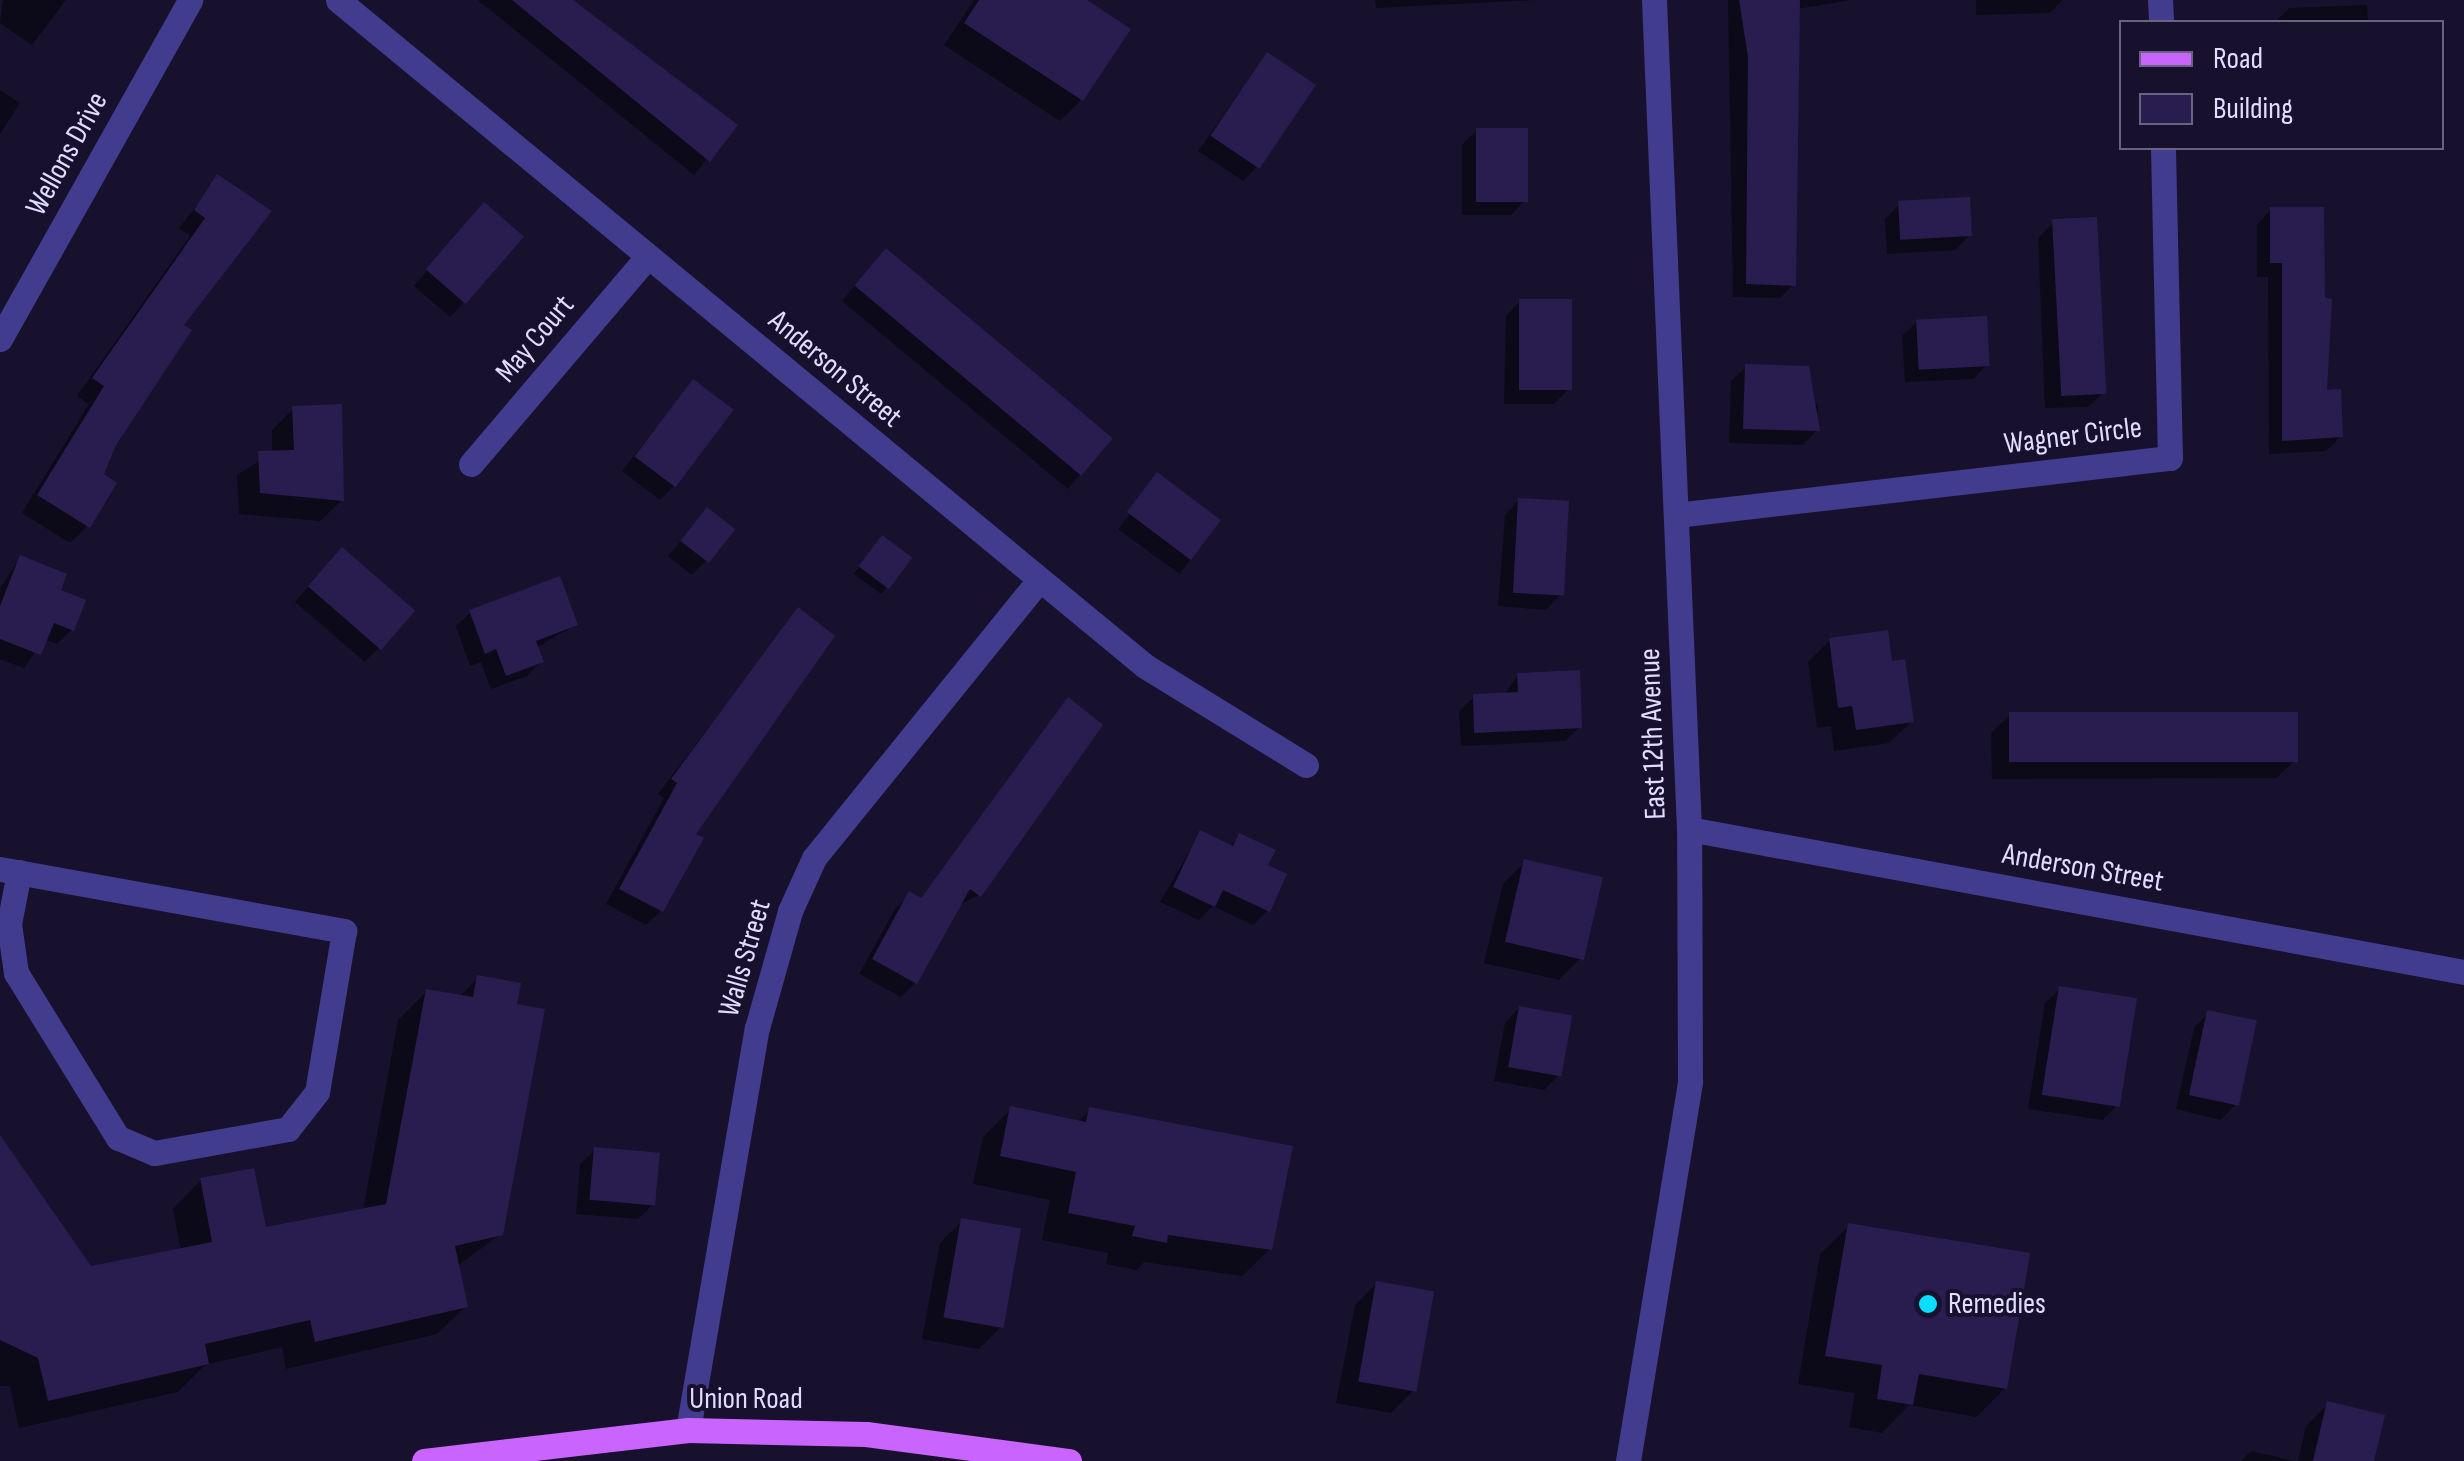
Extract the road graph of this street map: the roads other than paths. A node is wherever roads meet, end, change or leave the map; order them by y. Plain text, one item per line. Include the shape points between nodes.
1 (190, 0) edge
2 (338, 0) edge
3 (1654, 0) edge
4 (2164, 150) edge
5 (648, 256) junction
6 (0, 340) edge
7 (472, 464) dead end
8 (1676, 515) junction
9 (1038, 580) junction
10 (1306, 765) dead end
11 (1689, 829) junction
12 (9, 870) edge
13 (2464, 972) edge
14 (688, 1430) junction
15 (424, 1461) edge
16 (1068, 1461) edge
17 (1628, 1461) edge

1 - 6 street, Wellons Drive
2 - 5 street, Anderson Street
3 - 8 street, East 12th Avenue
4 - 8 street, Wagner Circle via 2170,458
5 - 7 street, May Court
5 - 9 street, Anderson Street
8 - 11 street, East 12th Avenue
9 - 10 street, Anderson Street via 1207,710
9 - 14 street, Walls Street via 814,858 790,911 758,1028
11 - 13 street, Anderson Street
11 - 17 street, East 12th Avenue via 1686,1140
12 - 12 street via 344,930 316,1092 288,1128 154,1153 118,1138 16,974
14 - 15 main road, Union Road
14 - 16 main road, Union Road via 866,1434

